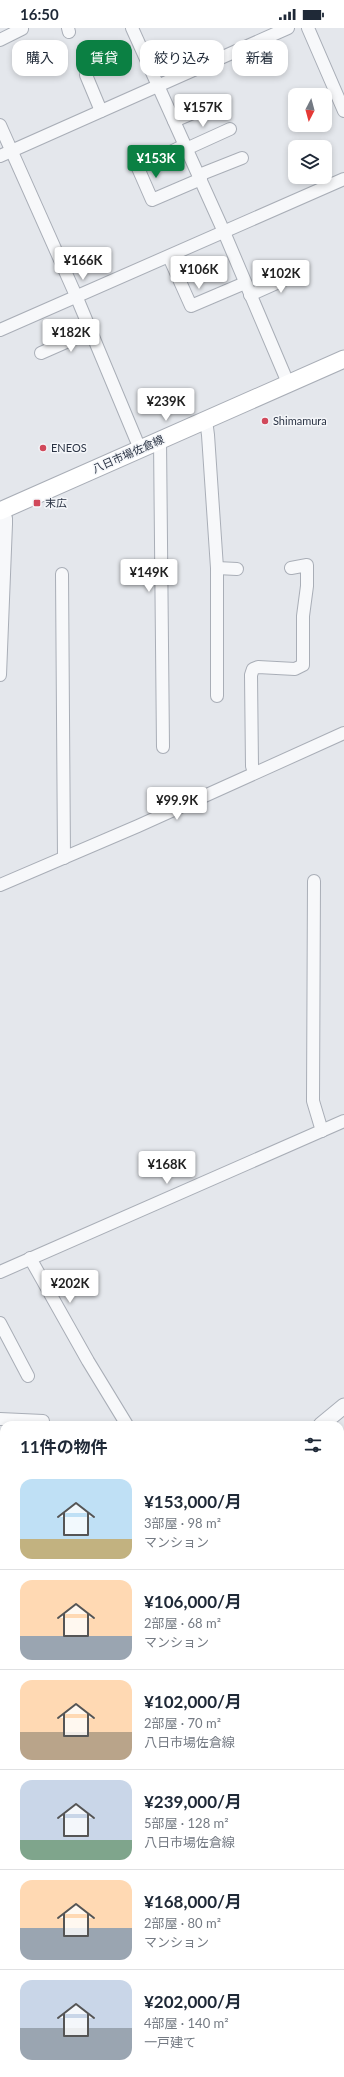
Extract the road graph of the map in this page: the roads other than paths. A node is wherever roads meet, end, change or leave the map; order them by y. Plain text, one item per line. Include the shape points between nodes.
1 (132, 28) edge
2 (288, 28) edge
3 (308, 28) edge
4 (22, 29) dead end
5 (0, 40) edge
6 (86, 76) edge
7 (158, 86) junction
8 (221, 101) dead end
9 (101, 111) junction
10 (344, 111) edge
11 (174, 121) junction
12 (0, 125) edge
13 (230, 129) dead end
14 (186, 147) junction
15 (12, 151) junction
16 (0, 156) edge
17 (242, 158) dead end
18 (200, 177) junction
19 (344, 179) edge
20 (224, 232) junction
21 (169, 257) junction
22 (301, 272) dead end
23 (245, 283) junction
24 (250, 295) junction
25 (77, 298) junction
26 (0, 330) edge
27 (91, 331) junction
28 (41, 353) dead end
29 (344, 359) edge
30 (288, 384) junction
31 (206, 420) junction
32 (160, 440) junction
33 (140, 449) junction
34 (0, 512) edge
35 (217, 568) junction
36 (291, 568) dead end
37 (237, 569) dead end
38 (62, 574) dead end
39 (0, 675) edge
40 (217, 696) dead end
41 (344, 733) edge
42 (162, 746) dead end
43 (254, 772) junction
44 (64, 858) junction
45 (314, 881) dead end
46 (0, 885) edge
47 (344, 1121) edge
48 (322, 1131) junction
49 (30, 1258) junction
50 (0, 1272) edge
51 (0, 1323) edge
52 (0, 1346) edge
53 (12, 1347) junction
54 (28, 1376) dead end
55 (344, 1406) edge
56 (0, 1419) edge
57 (43, 1421) dead end
58 (125, 1421) edge
59 (326, 1421) edge

1 - 7 street
2 - 7 street
3 - 10 street
4 - 5 street
6 - 9 street
7 - 9 street
7 - 11 street
8 - 11 street
9 - 15 street
11 - 14 street
12 - 15 street
13 - 14 street
14 - 18 street
14 - 18 street via 138,168 152,200
15 - 16 street
15 - 25 street
17 - 18 street
18 - 20 street
19 - 20 street
20 - 21 street
20 - 23 street
21 - 23 street via 192,306
21 - 25 street
22 - 24 street
23 - 24 street
24 - 30 street
25 - 26 street
25 - 27 street
27 - 28 street
27 - 33 street
29 - 30 main road, 八日市場佐倉線
30 - 31 main road, 八日市場佐倉線
31 - 32 main road, 八日市場佐倉線
31 - 35 street
32 - 33 main road, 八日市場佐倉線
32 - 42 street
33 - 34 main road, 八日市場佐倉線
34 - 39 street via 6,518 6,524
35 - 37 street
35 - 40 street
36 - 43 street via 307,565 303,665 295,669 253,669 251,675
38 - 44 street
41 - 43 street
43 - 44 street
44 - 46 street
45 - 48 street via 313,1100
47 - 48 street
48 - 49 street
49 - 50 street
49 - 58 street
51 - 53 street
52 - 53 street
53 - 54 street
55 - 59 street
56 - 57 street

